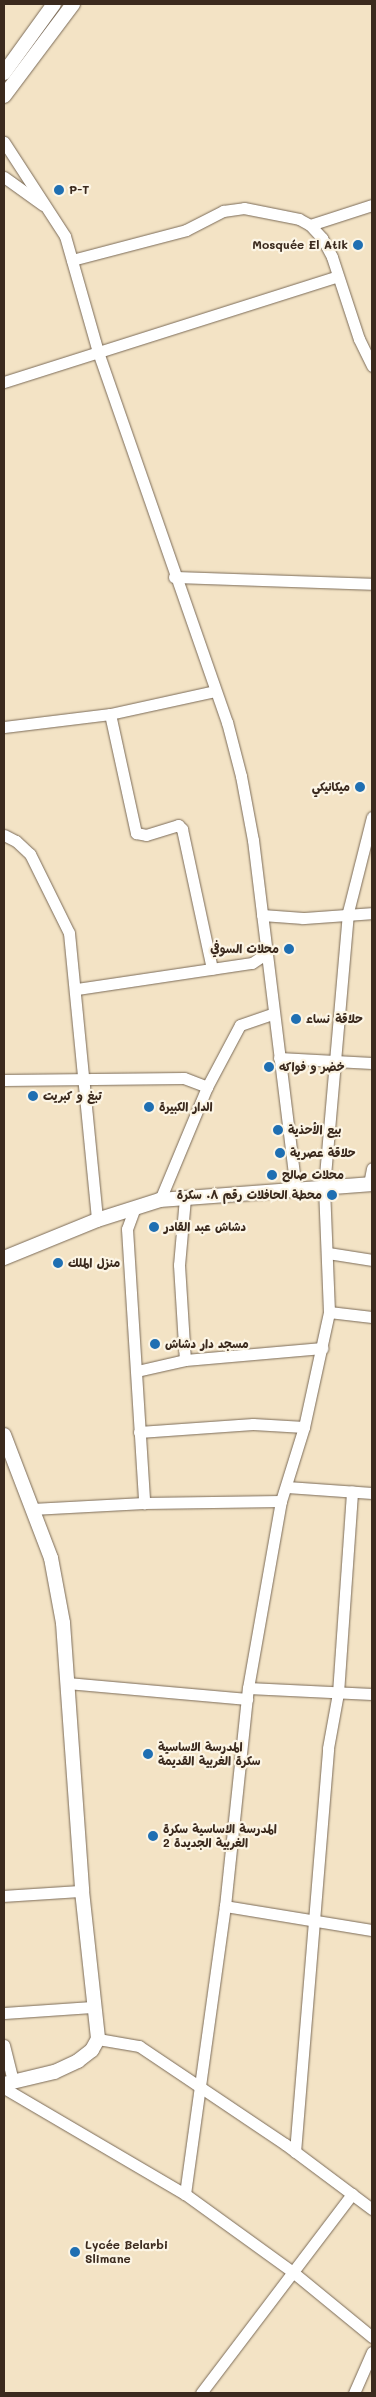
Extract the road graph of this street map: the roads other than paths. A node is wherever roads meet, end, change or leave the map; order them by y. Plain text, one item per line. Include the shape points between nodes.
1 (54, 4) edge
2 (73, 4) edge
3 (4, 73) edge
4 (4, 96) edge
5 (4, 142) edge
6 (4, 178) edge
7 (372, 205) edge
8 (50, 210) junction
9 (310, 225) junction
10 (72, 260) junction
11 (338, 276) junction
12 (98, 352) junction
13 (372, 366) edge
14 (4, 382) edge
15 (174, 577) junction
16 (372, 584) edge
17 (215, 691) junction
18 (110, 714) junction
19 (4, 727) edge
20 (372, 817) edge
21 (4, 835) edge
22 (348, 912) junction
23 (372, 912) edge
24 (262, 915) junction
25 (267, 954) junction
26 (212, 969) junction
27 (77, 989) junction
28 (274, 1014) junction
29 (279, 1058) junction
30 (335, 1062) junction
31 (372, 1063) edge
32 (4, 1080) edge
33 (84, 1080) junction
34 (206, 1087) junction
35 (372, 1168) edge
36 (371, 1184) edge
37 (324, 1187) junction
38 (296, 1190) junction
39 (185, 1198) junction
40 (160, 1200) junction
41 (135, 1207) junction
42 (97, 1220) junction
43 (328, 1253) junction
44 (4, 1258) edge
45 (372, 1260) edge
46 (329, 1312) junction
47 (372, 1317) edge
48 (322, 1348) junction
49 (185, 1360) junction
50 (137, 1371) junction
51 (304, 1427) junction
52 (139, 1432) junction
53 (4, 1435) edge
54 (287, 1487) junction
55 (352, 1491) junction
56 (372, 1493) edge
57 (282, 1501) junction
58 (144, 1503) junction
59 (32, 1509) junction
60 (67, 1683) junction
61 (248, 1688) junction
62 (338, 1693) junction
63 (372, 1694) edge
64 (247, 1700) junction
65 (82, 1891) junction
66 (4, 1896) edge
67 (225, 1906) junction
68 (314, 1923) junction
69 (372, 1930) edge
70 (92, 2007) junction
71 (4, 2013) edge
72 (98, 2039) junction
73 (4, 2045) edge
74 (7, 2084) edge
75 (202, 2090) junction
76 (296, 2152) junction
77 (186, 2194) junction
78 (352, 2194) junction
79 (372, 2209) edge
80 (294, 2272) junction
81 (372, 2337) edge
82 (372, 2352) edge
83 (201, 2393) edge
84 (354, 2393) edge

1 - 3 street
2 - 4 street
5 - 8 street
6 - 8 street
7 - 9 street
8 - 10 street via 65,236
9 - 10 street via 299,219 244,208 223,211 186,230
9 - 11 street via 322,238
10 - 12 street
11 - 12 street
11 - 13 street
12 - 14 street
12 - 15 street
15 - 16 street
15 - 17 street
17 - 18 street
17 - 24 street via 241,776
18 - 19 street
18 - 26 street via 136,833 146,835 178,825 182,828
20 - 22 street
21 - 27 street via 30,854 65,920 72,944
22 - 23 street
22 - 24 street via 303,918
22 - 30 street
24 - 25 street
25 - 26 street via 252,963
25 - 28 street
26 - 27 street
27 - 33 street
28 - 29 street
28 - 34 street via 240,1025
29 - 30 street
29 - 38 street
30 - 31 street
30 - 37 street
32 - 33 street
33 - 34 street via 184,1078
33 - 42 street
34 - 40 street
35 - 36 street
36 - 37 street
37 - 38 street
37 - 43 street
38 - 39 street
39 - 40 street
39 - 49 street via 179,1264
40 - 41 street
41 - 42 street
41 - 50 street via 127,1229
42 - 44 street
43 - 45 street
43 - 46 street
46 - 47 street
46 - 48 street
48 - 49 street
48 - 51 street
49 - 50 street
50 - 52 street
51 - 52 street via 253,1424
51 - 54 street
52 - 58 street
53 - 59 street
54 - 55 street
54 - 57 street
55 - 56 street
55 - 62 street
57 - 58 street
57 - 61 street
58 - 59 street
59 - 60 street via 51,1558 63,1623
60 - 64 street
60 - 65 street
61 - 62 street
61 - 64 street
62 - 63 street
62 - 68 street via 328,1748
64 - 67 street
65 - 66 street
65 - 70 street
67 - 68 street
67 - 75 street
68 - 69 street
68 - 76 street
70 - 71 street
70 - 72 street
72 - 74 street via 92,2050 78,2061 54,2072
72 - 75 street via 140,2046
73 - 74 street
74 - 77 street
75 - 76 street
75 - 77 street
76 - 78 street
77 - 80 street
78 - 79 street
78 - 80 street
80 - 81 street
80 - 83 street
82 - 84 street

